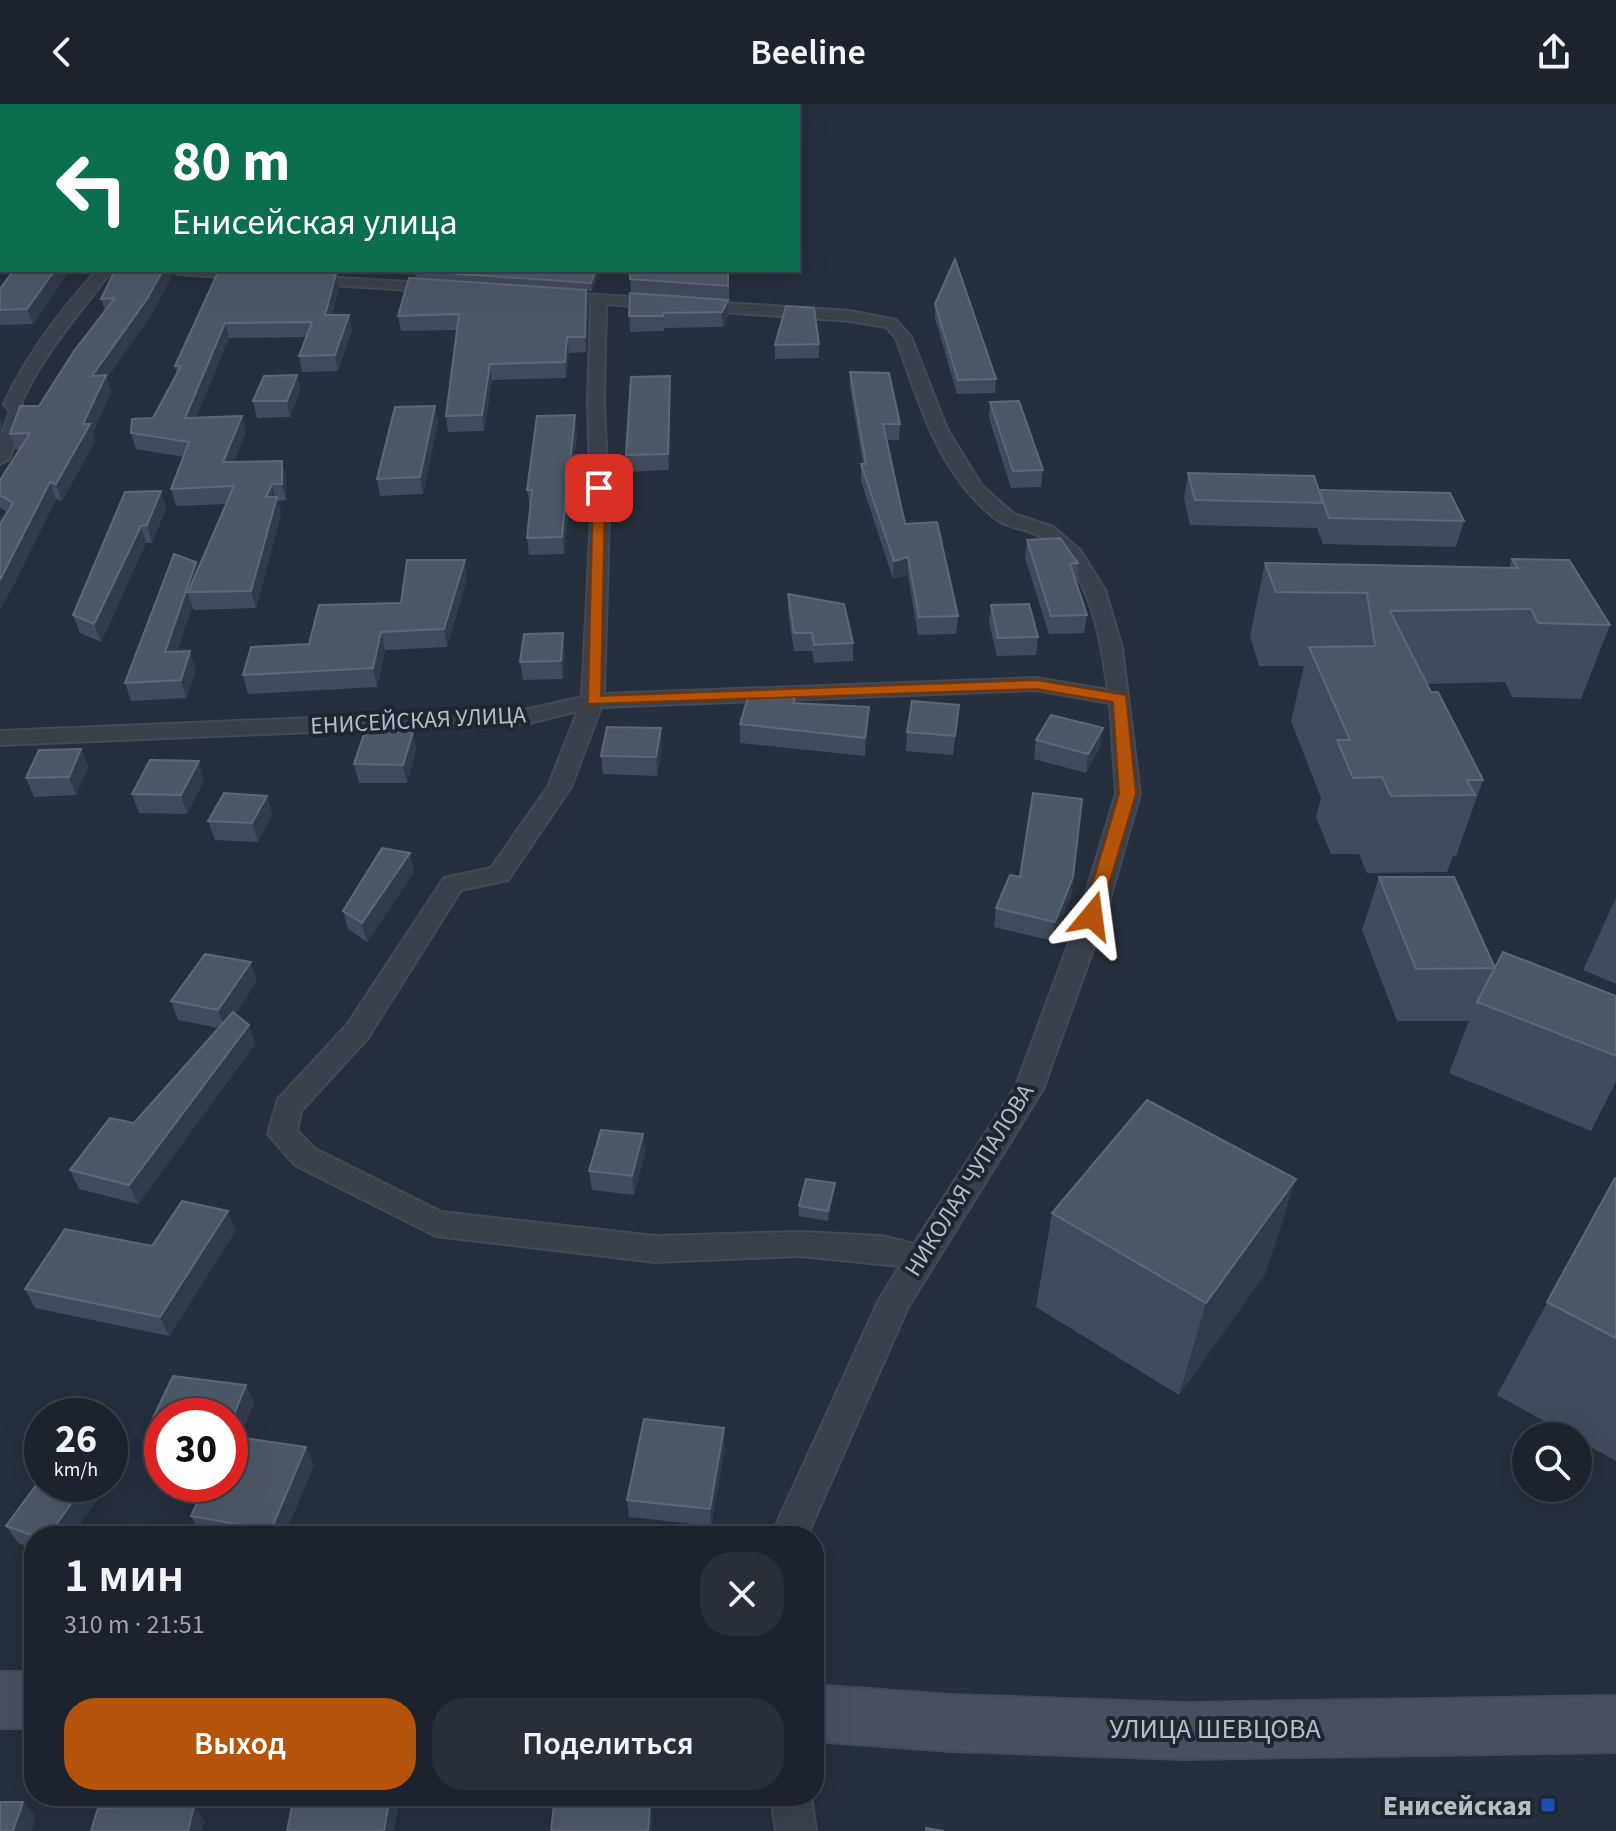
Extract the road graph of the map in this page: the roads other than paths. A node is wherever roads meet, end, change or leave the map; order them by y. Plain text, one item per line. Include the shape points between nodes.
1 (103, 272) edge
2 (206, 272) edge
3 (462, 289) edge
4 (538, 295) edge
5 (599, 299) junction
6 (0, 459) edge
7 (1120, 698) junction
8 (593, 701) junction
9 (0, 738) edge
10 (920, 1258) junction
11 (793, 1526) edge
12 (0, 1700) edge
13 (24, 1700) edge
14 (824, 1714) edge
15 (1616, 1724) edge
16 (792, 1806) edge
17 (796, 1831) edge

1 - 6 street via 20,383 12,404 19,412
2 - 3 street
4 - 5 street
5 - 7 street, НИКОЛАЯ ЧУПАЛОВА via 891,323 903,337 938,429 975,489 1007,518 1046,531 1073,554 1088,578 1112,648
5 - 8 street via 600,517
7 - 8 street, ЕНИСЕЙСКАЯ УЛИЦА via 1036,684
7 - 10 street, НИКОЛАЯ ЧУПАЛОВА via 1128,794 1092,916 1029,1089
8 - 9 street, ЕНИСЕЙСКАЯ УЛИЦА via 529,716
8 - 10 street via 559,787 499,874 453,884 357,1032 288,1107 282,1134 305,1157 436,1224 655,1249 801,1244 882,1249
10 - 11 street, НИКОЛАЯ ЧУПАЛОВА via 895,1300
12 - 13 main road
14 - 15 main road, УЛИЦА ШЕВЦОВА via 1185,1731
16 - 17 street

